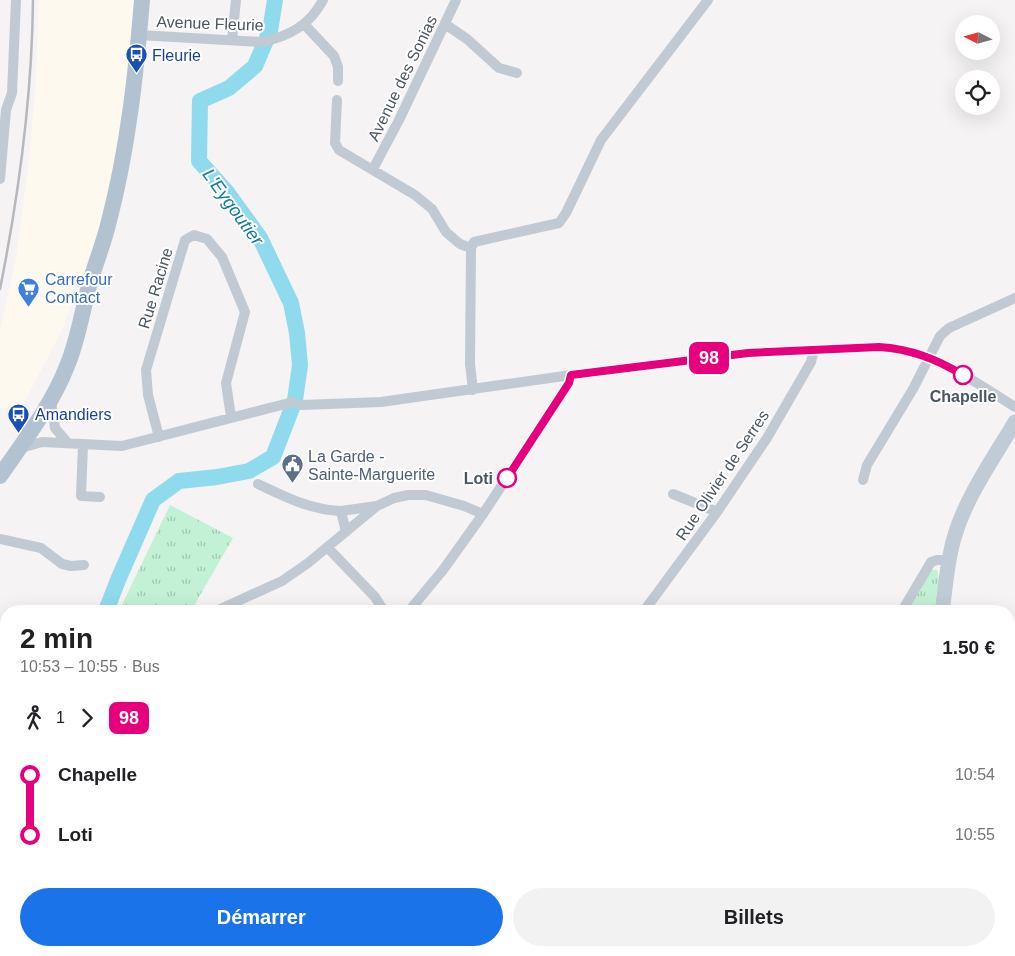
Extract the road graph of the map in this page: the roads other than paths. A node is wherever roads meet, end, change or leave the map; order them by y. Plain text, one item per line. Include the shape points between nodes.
1 (16, 0) edge
2 (142, 0) edge
3 (236, 0) edge
4 (324, 0) edge
5 (456, 0) edge
6 (708, 0) edge
7 (304, 24) junction
8 (445, 24) junction
9 (139, 35) junction
10 (232, 40) junction
11 (517, 73) dead end
12 (338, 81) dead end
13 (337, 100) dead end
14 (3, 109) edge
15 (372, 169) junction
16 (0, 179) edge
17 (471, 248) junction
18 (1015, 298) edge
19 (814, 350) junction
20 (929, 357) junction
21 (571, 375) junction
22 (473, 390) junction
23 (1015, 407) edge
24 (39, 415) junction
25 (231, 417) junction
26 (1015, 422) edge
27 (159, 437) junction
28 (42, 442) junction
29 (67, 442) junction
30 (83, 445) junction
31 (19, 448) junction
32 (0, 460) edge
33 (0, 476) edge
34 (863, 480) dead end
35 (258, 484) dead end
36 (673, 494) dead end
37 (100, 498) dead end
38 (377, 506) junction
39 (341, 511) junction
40 (717, 512) junction
41 (483, 514) junction
42 (346, 532) junction
43 (0, 539) edge
44 (328, 547) junction
45 (949, 560) junction
46 (84, 565) dead end
47 (229, 605) edge
48 (380, 605) edge
49 (414, 605) edge
50 (648, 605) edge
51 (906, 605) edge
52 (943, 605) edge

1 - 14 street via 12,93
2 - 9 main road
3 - 10 street
4 - 7 street, Avenue Fleurie
5 - 8 street, Avenue des Sonias
6 - 17 street via 601,140 559,223 474,242
7 - 10 street, Avenue Fleurie via 279,39 261,42
7 - 12 street via 334,56
8 - 11 street via 499,68
8 - 15 street, Avenue des Sonias
9 - 10 street, Avenue Fleurie
9 - 24 main road via 136,74 109,222 89,286
13 - 15 street via 335,143 339,150
14 - 16 street
15 - 17 street via 415,195 432,209 446,232 460,244
17 - 22 street via 470,364
18 - 20 street via 944,331
19 - 20 street via 896,348
19 - 21 street via 748,353
19 - 40 street, Rue Olivier de Serres via 811,362 767,438
20 - 23 street
20 - 34 street via 867,465
21 - 22 street
21 - 41 street via 569,383
22 - 25 street via 381,402 297,404
24 - 28 street via 35,437
24 - 29 street
24 - 31 main road
24 - 32 main road
25 - 27 street
25 - 27 street, Rue Racine via 226,383 245,312 222,257 207,239 194,236 185,240 146,370 148,395
26 - 45 main road via 961,517
27 - 30 street via 122,446
28 - 29 street
28 - 31 street
29 - 30 street
30 - 37 street via 81,496
31 - 33 main road
35 - 39 street via 304,504
36 - 40 street
38 - 39 street
38 - 41 street via 394,498 426,495
38 - 42 street
39 - 42 street
40 - 50 street, Rue Olivier de Serres
41 - 49 street
42 - 44 street
43 - 46 street via 41,548 62,564
44 - 47 street via 282,581
44 - 48 street
45 - 51 street via 931,562
45 - 52 main road

